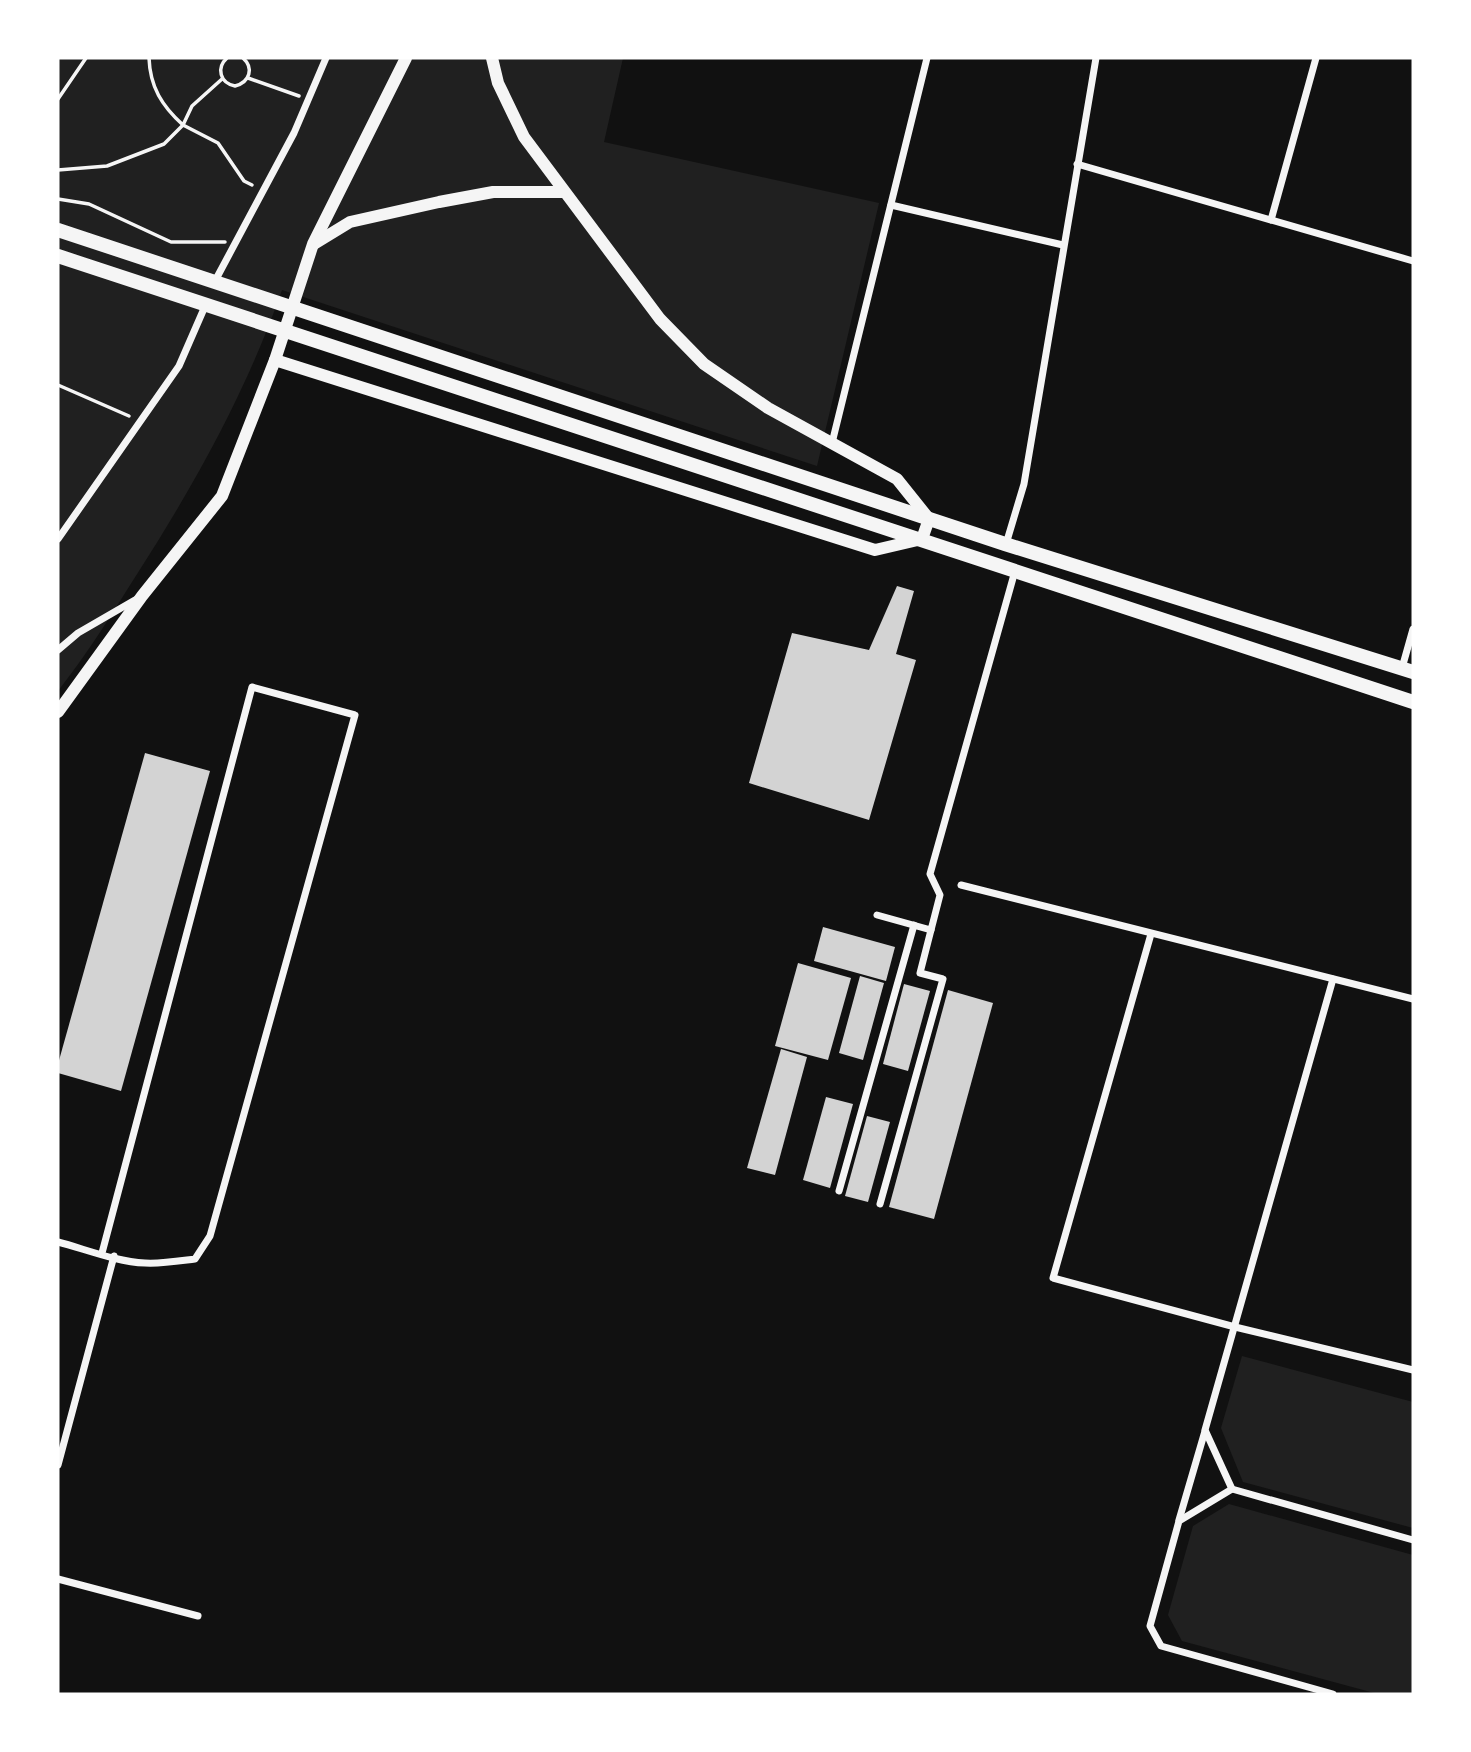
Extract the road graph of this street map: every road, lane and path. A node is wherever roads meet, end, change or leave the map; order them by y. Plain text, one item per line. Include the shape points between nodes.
1 (86, 58) edge
2 (149, 58) edge
3 (227, 58) edge
4 (243, 58) edge
5 (326, 58) edge
6 (406, 58) edge
7 (492, 58) edge
8 (927, 58) edge
9 (1096, 58) edge
10 (1316, 58) edge
11 (248, 78) junction
12 (222, 79) junction
13 (58, 99) edge
14 (309, 99) junction
15 (183, 125) junction
16 (1077, 164) junction
17 (58, 170) edge
18 (263, 191) junction
19 (563, 192) junction
20 (58, 198) edge
21 (891, 205) junction
22 (1271, 220) junction
23 (58, 230) edge
24 (313, 244) junction
25 (1063, 245) junction
26 (234, 246) junction
27 (58, 256) edge
28 (1413, 261) edge
29 (215, 281) junction
30 (206, 304) junction
31 (275, 360) junction
32 (58, 385) edge
33 (140, 421) junction
34 (832, 443) junction
35 (929, 519) junction
36 (58, 539) edge
37 (922, 539) junction
38 (1005, 544) junction
39 (1015, 570) junction
40 (142, 596) junction
41 (1413, 629) edge
42 (58, 650) edge
43 (1408, 671) edge
44 (1413, 702) edge
45 (58, 712) edge
46 (961, 885) dead end
47 (877, 915) dead end
48 (914, 925) junction
49 (931, 930) junction
50 (1151, 934) junction
51 (1333, 979) junction
52 (1413, 999) edge
53 (839, 1191) dead end
54 (880, 1204) dead end
55 (58, 1242) edge
56 (102, 1253) junction
57 (114, 1256) junction
58 (1235, 1327) junction
59 (1413, 1370) edge
60 (1205, 1430) junction
61 (58, 1465) edge
62 (1232, 1489) junction
63 (1179, 1521) junction
64 (1413, 1540) edge
65 (58, 1579) edge
66 (198, 1616) dead end
67 (1332, 1694) edge

1 - 13 path
2 - 15 path via 161,105
3 - 12 path via 221,65
4 - 11 path via 250,68
5 - 14 street
6 - 24 street
7 - 19 street via 498,83 524,137
8 - 21 street
9 - 16 street
10 - 22 street
11 - 12 path via 235,86
11 - 14 path
12 - 15 path via 192,106
14 - 18 street
15 - 17 path via 164,144 107,166
15 - 18 path via 218,143 244,181
16 - 22 street
16 - 25 street
18 - 26 street
19 - 24 street via 493,191 439,202 350,222
19 - 34 street via 660,318 704,364 768,408
20 - 26 path via 89,204 171,242
21 - 25 street
21 - 34 street
22 - 28 street
23 - 29 main road
24 - 31 street
25 - 38 street via 1024,484
26 - 29 street
27 - 30 main road
29 - 35 main road
30 - 33 street via 179,366
30 - 37 main road
31 - 37 street via 874,550
31 - 40 street via 222,496
32 - 33 path
33 - 36 street
34 - 35 street via 897,479
35 - 37 street
35 - 38 main road
37 - 39 main road
38 - 43 main road
39 - 44 main road
39 - 49 street via 930,874 940,895
40 - 42 street
40 - 45 street
41 - 43 street
46 - 50 street
47 - 48 street
48 - 49 street
48 - 53 street
49 - 54 street via 920,973 943,979
50 - 51 street
50 - 58 street via 1054,1278
51 - 52 street
51 - 58 street
55 - 56 street
56 - 57 street
56 - 57 street via 252,687 355,715 210,1236 195,1259 143,1263
57 - 61 street
58 - 59 street
58 - 60 street
60 - 62 street
60 - 63 street
62 - 63 street
62 - 64 street
63 - 67 street via 1150,1626 1161,1646
65 - 66 street

